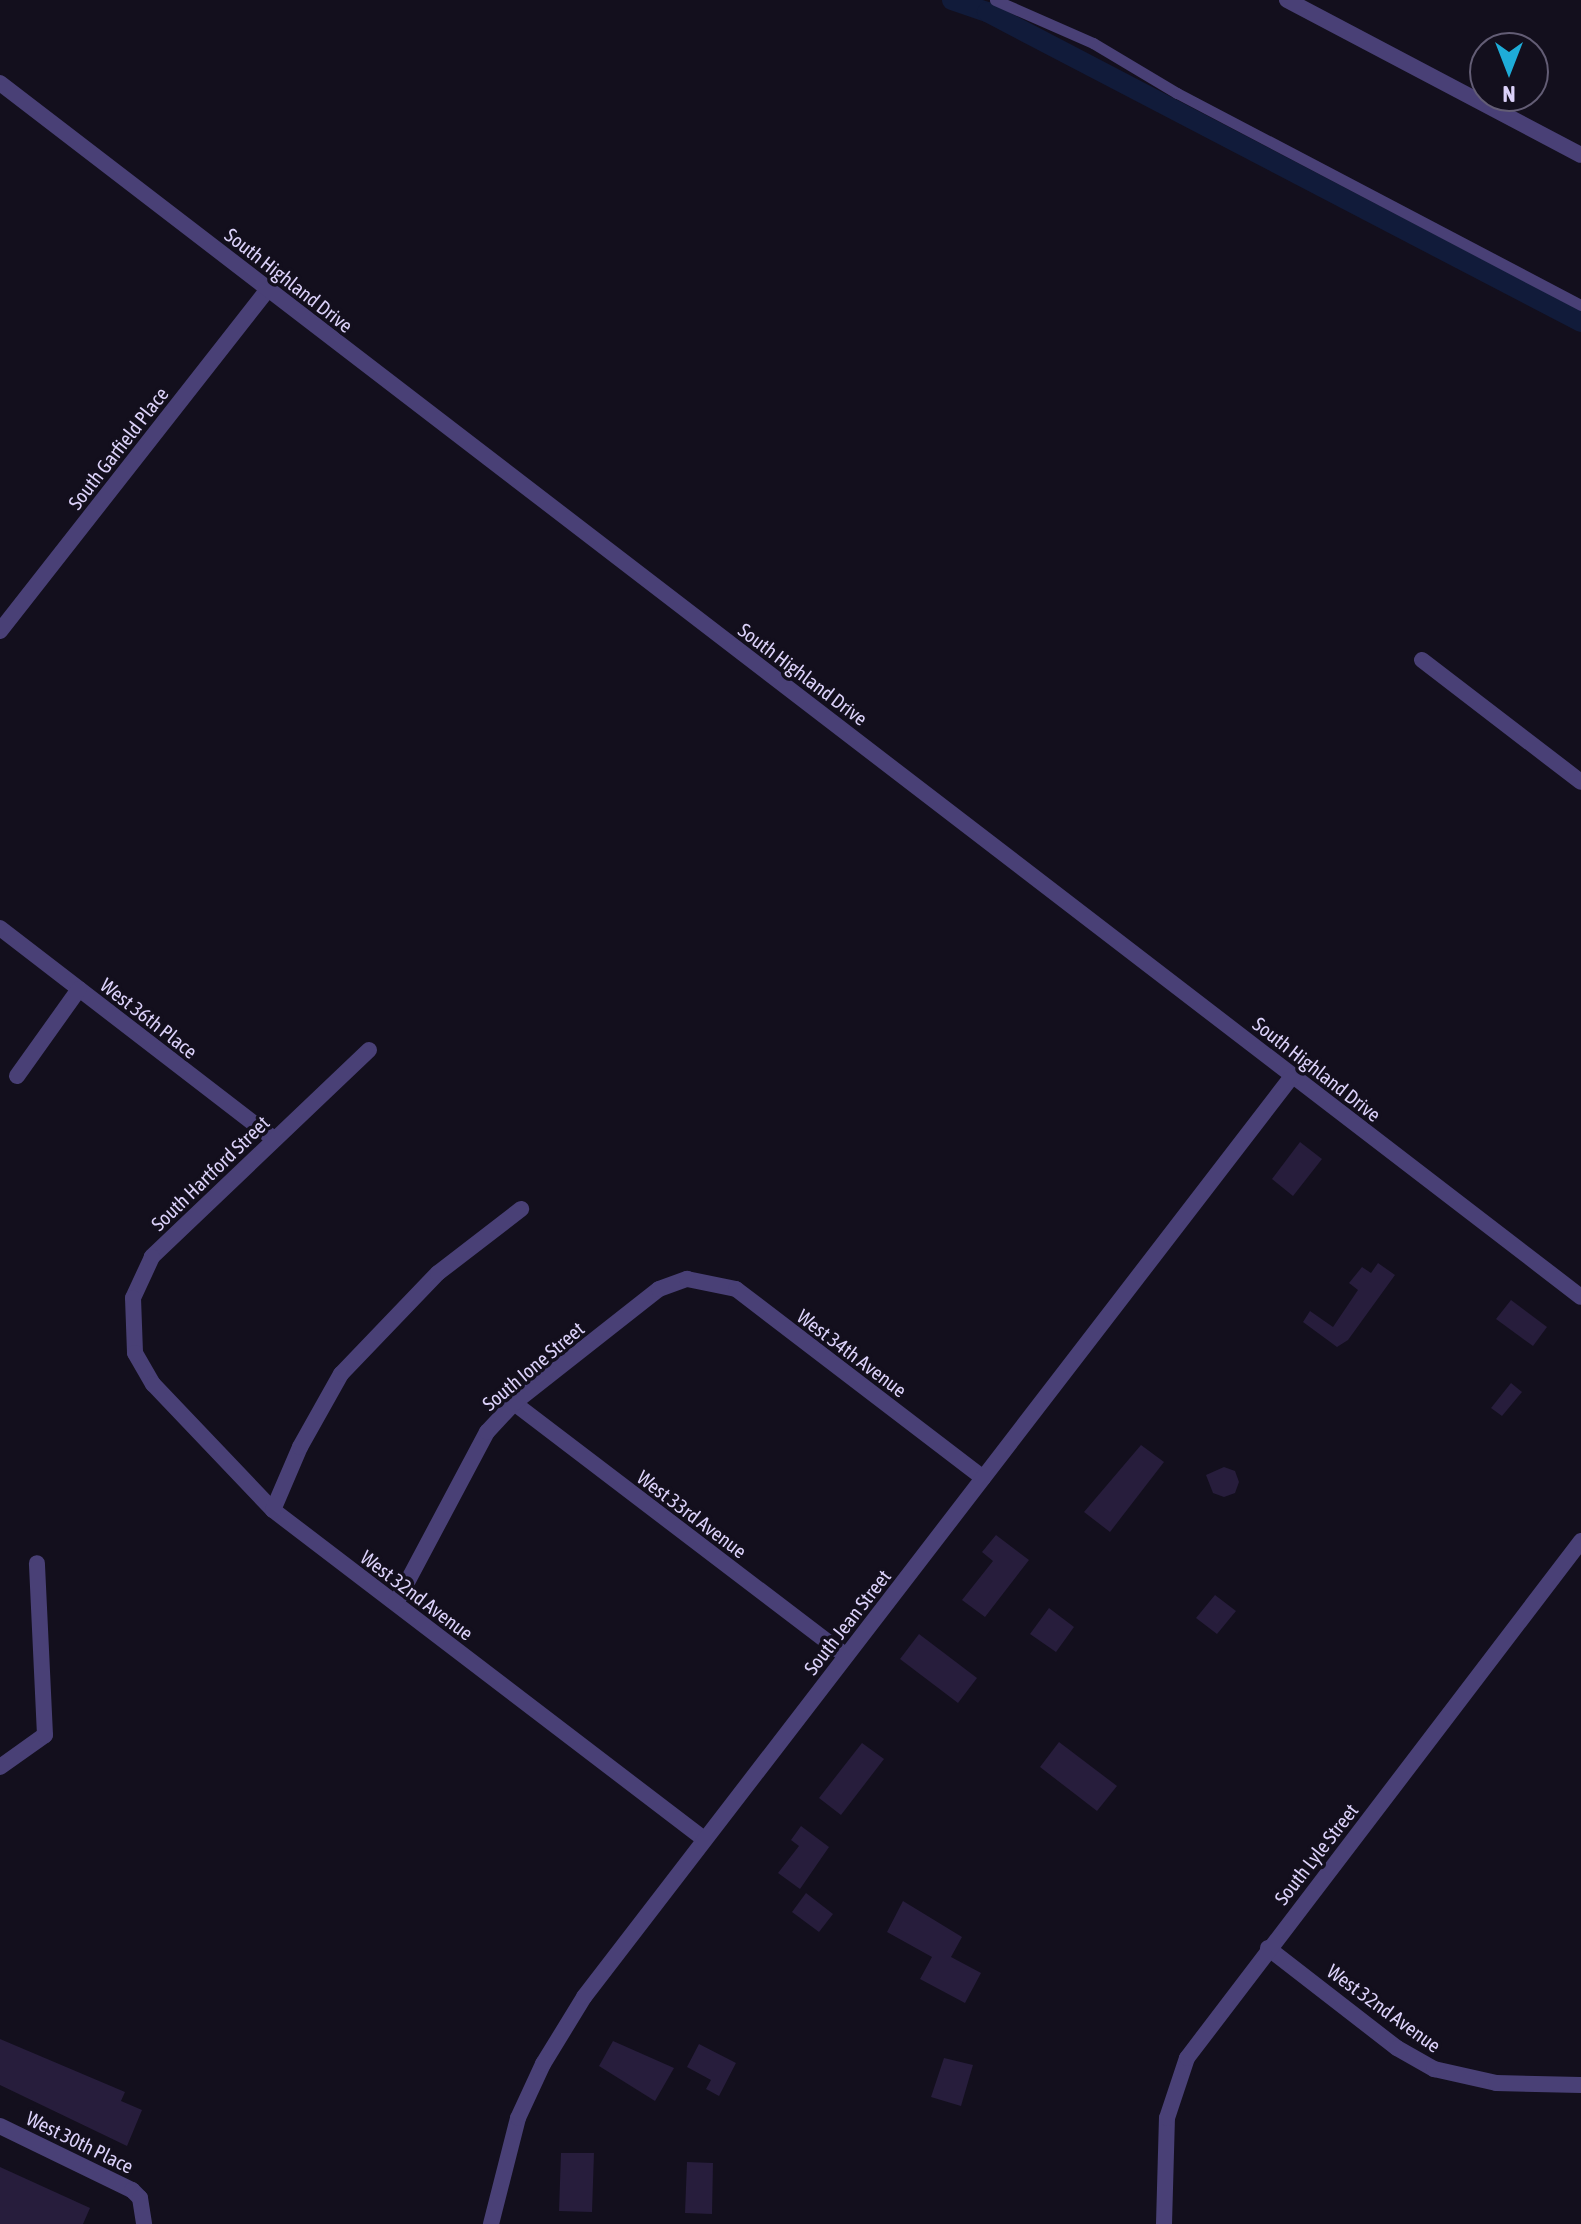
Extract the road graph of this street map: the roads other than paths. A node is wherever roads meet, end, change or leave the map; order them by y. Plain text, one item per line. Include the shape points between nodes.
1 (995, 0) edge
2 (1287, 0) edge
3 (0, 83) edge
4 (1581, 155) edge
5 (268, 289) junction
6 (1581, 305) edge
7 (0, 631) edge
8 (1422, 660) dead end
9 (1581, 782) edge
10 (0, 928) edge
11 (79, 989) junction
12 (369, 1050) dead end
13 (1293, 1075) junction
14 (17, 1076) dead end
15 (274, 1139) junction
16 (521, 1209) dead end
17 (687, 1279) joint
18 (1581, 1297) edge
19 (135, 1353) joint
20 (514, 1403) junction
21 (983, 1478) junction
22 (273, 1510) junction
23 (1581, 1541) edge
24 (37, 1563) dead end
25 (396, 1603) junction
26 (846, 1656) junction
27 (0, 1767) edge
28 (704, 1839) junction
29 (1268, 1948) junction
30 (1581, 2085) edge
31 (0, 2126) edge
32 (144, 2224) edge
33 (491, 2224) edge
34 (1164, 2224) edge

1 - 6 lane via 1093,43 1177,93
2 - 4 street
3 - 5 street, South Highland Drive
5 - 7 street, South Garfield Place
5 - 13 street, South Highland Drive
8 - 9 street
10 - 11 street, West 36th Place
11 - 14 street
11 - 15 street, West 36th Place
12 - 15 street, South Hartford Street
13 - 18 street, South Highland Drive
13 - 21 street, South Jean Street
15 - 19 street, South Hartford Street via 152,1257 139,1276 131,1319
16 - 22 street via 438,1273 341,1374 300,1447
17 - 20 street, South Ione Street via 659,1289
17 - 21 street, West 34th Avenue via 736,1289
19 - 22 street, West 32nd Avenue via 153,1384
20 - 25 street, South Ione Street via 468,1461
20 - 26 street, West 33rd Avenue
21 - 26 street, South Jean Street
22 - 25 street, West 32nd Avenue
23 - 29 street, South Lyle Street
24 - 27 street via 45,1735
25 - 28 street, West 32nd Avenue
26 - 28 street, South Jean Street
28 - 33 street, South Jean Street via 584,1997 543,2064 507,2151
29 - 30 street, West 32nd Avenue via 1397,2048 1434,2069 1496,2083
29 - 34 street, South Lyle Street via 1202,2036 1175,2084 1167,2118
31 - 32 street, West 30th Place via 132,2190 140,2198

